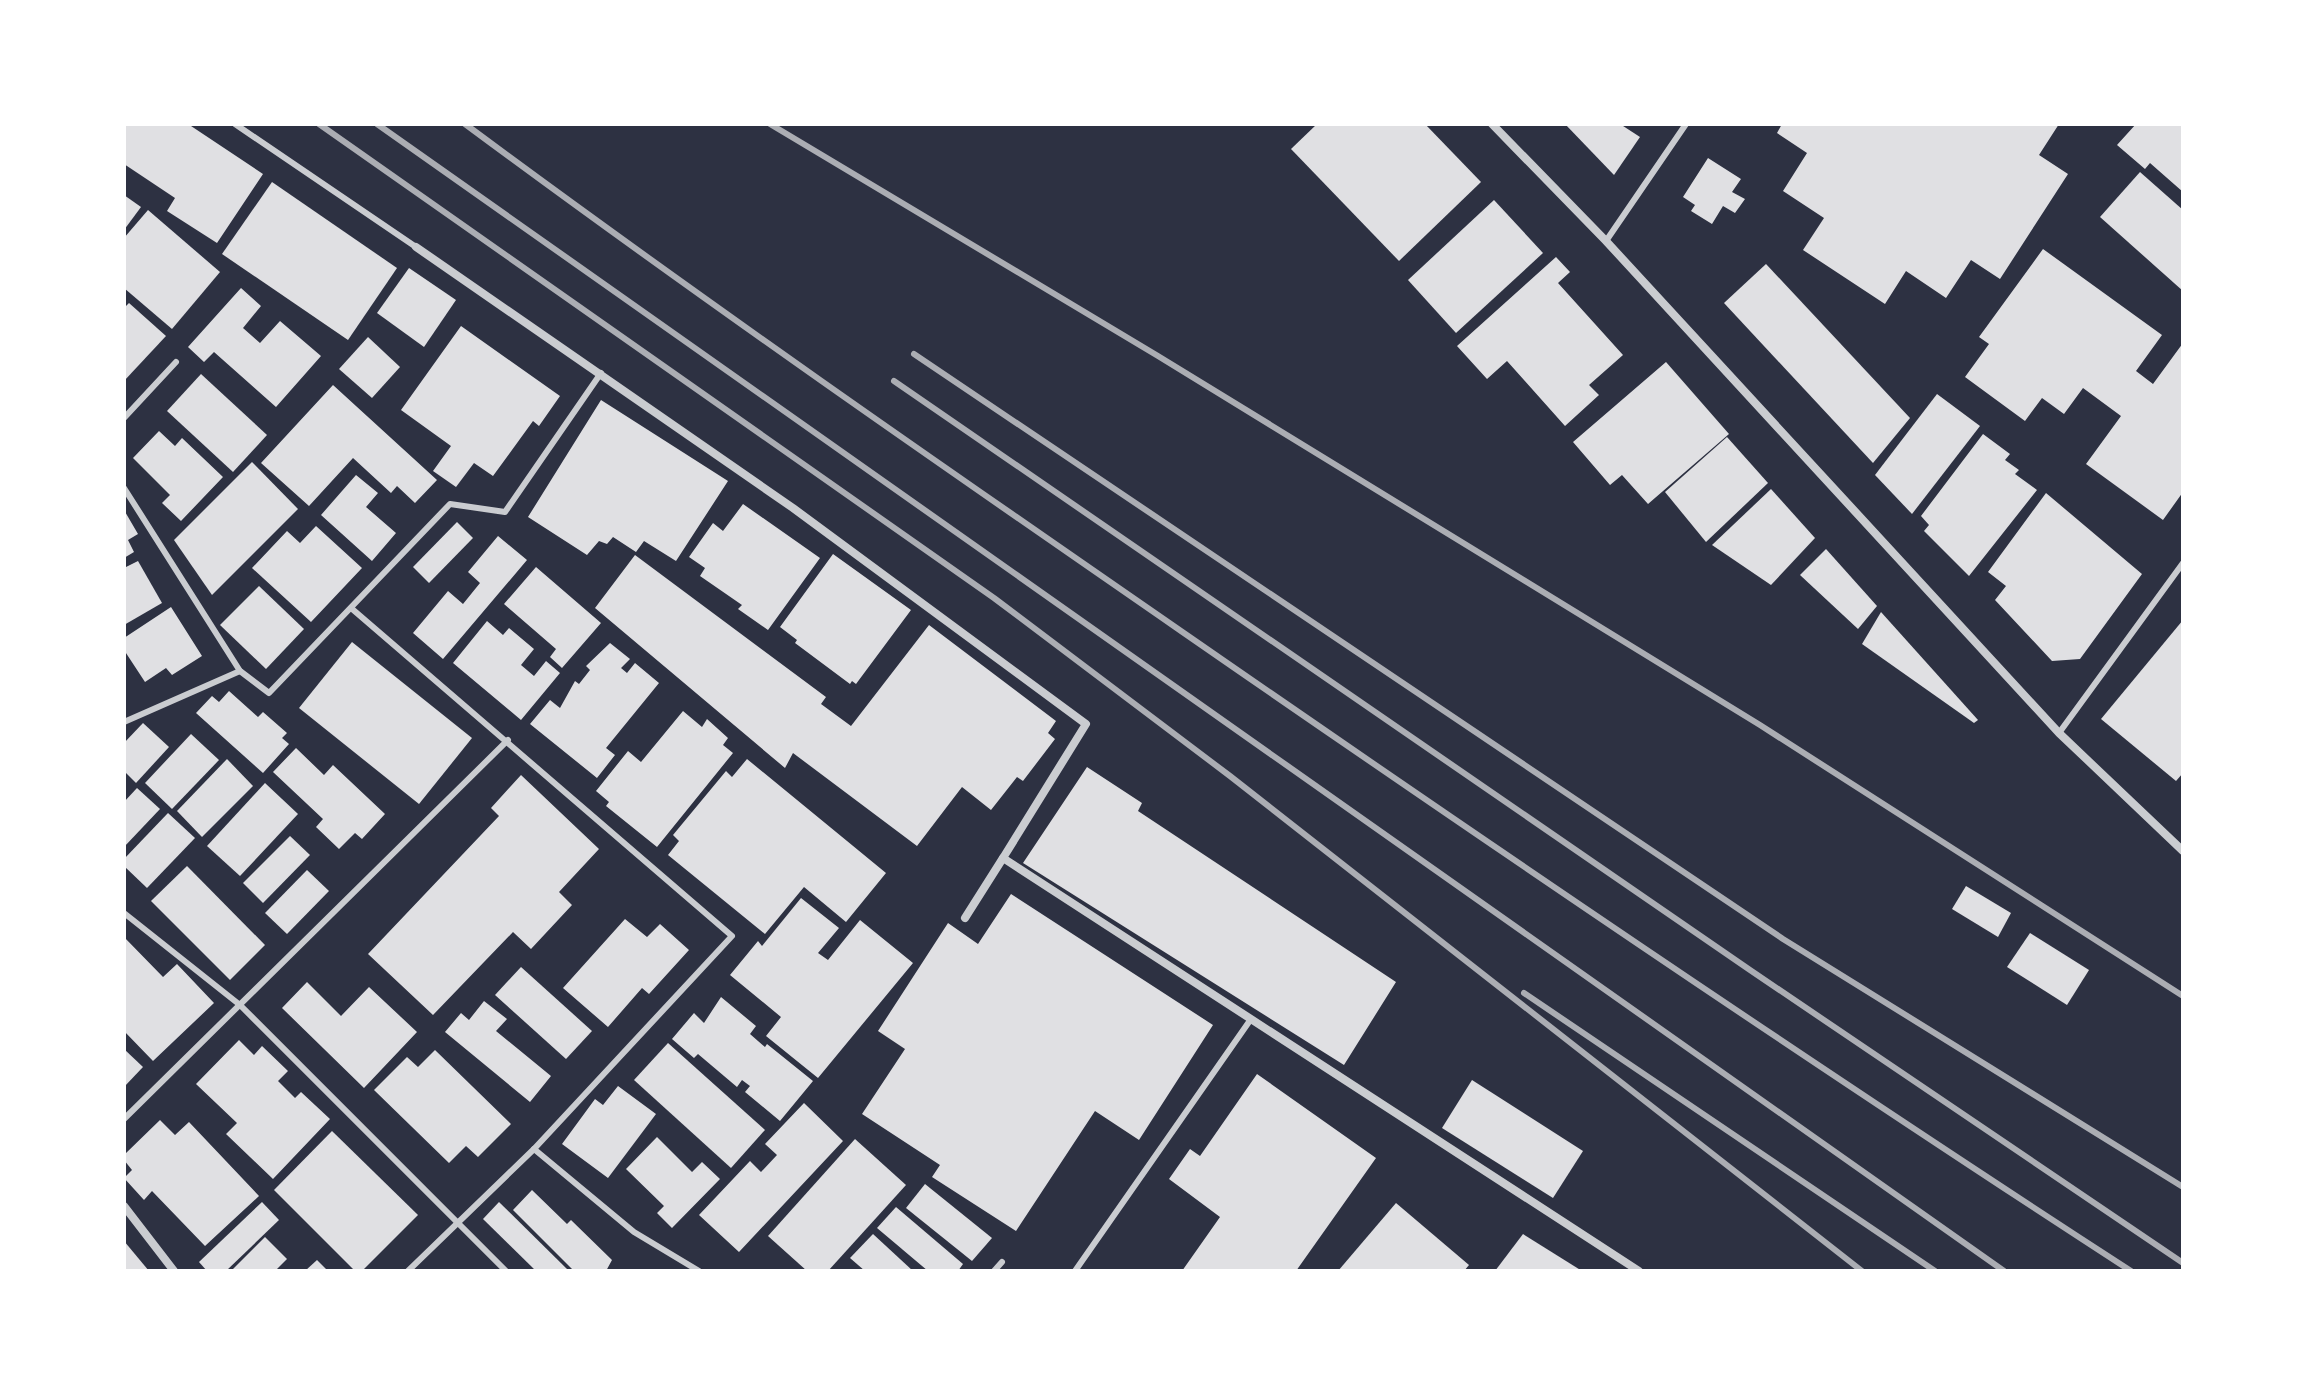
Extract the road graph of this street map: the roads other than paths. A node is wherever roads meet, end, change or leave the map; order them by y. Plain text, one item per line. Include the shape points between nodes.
1 (235, 124) edge
2 (1492, 124) edge
3 (1686, 124) edge
4 (1606, 241) junction
5 (416, 247) joint
6 (176, 362) dead end
7 (601, 373) junction
8 (124, 418) edge
9 (124, 488) edge
10 (2183, 563) edge
11 (351, 608) junction
12 (240, 671) junction
13 (124, 722) edge
14 (2059, 733) junction
15 (508, 740) junction
16 (2183, 851) edge
17 (1003, 858) junction
18 (124, 913) edge
19 (965, 918) dead end
20 (240, 1005) junction
21 (1251, 1019) junction
22 (124, 1119) edge
23 (534, 1149) junction
24 (124, 1206) edge
25 (458, 1222) junction
26 (1002, 1262) dead end
27 (174, 1271) edge
28 (408, 1271) edge
29 (506, 1271) edge
30 (699, 1271) edge
31 (994, 1271) edge
32 (1075, 1271) edge
33 (1639, 1271) edge

1 - 5 lane
2 - 4 street
3 - 4 lane
4 - 14 street
5 - 7 street
6 - 8 lane
7 - 11 lane via 505,512 450,504
7 - 17 street via 1086,724
9 - 12 lane
10 - 14 lane
11 - 12 lane via 269,693
11 - 15 lane
12 - 13 lane
14 - 16 street
15 - 20 lane
15 - 23 lane via 732,936
17 - 19 street
17 - 21 street
18 - 20 lane
20 - 22 lane
20 - 25 lane
21 - 32 lane
21 - 33 street
23 - 25 lane
23 - 30 lane via 634,1232
24 - 27 street
25 - 28 lane
25 - 29 lane
26 - 31 lane

